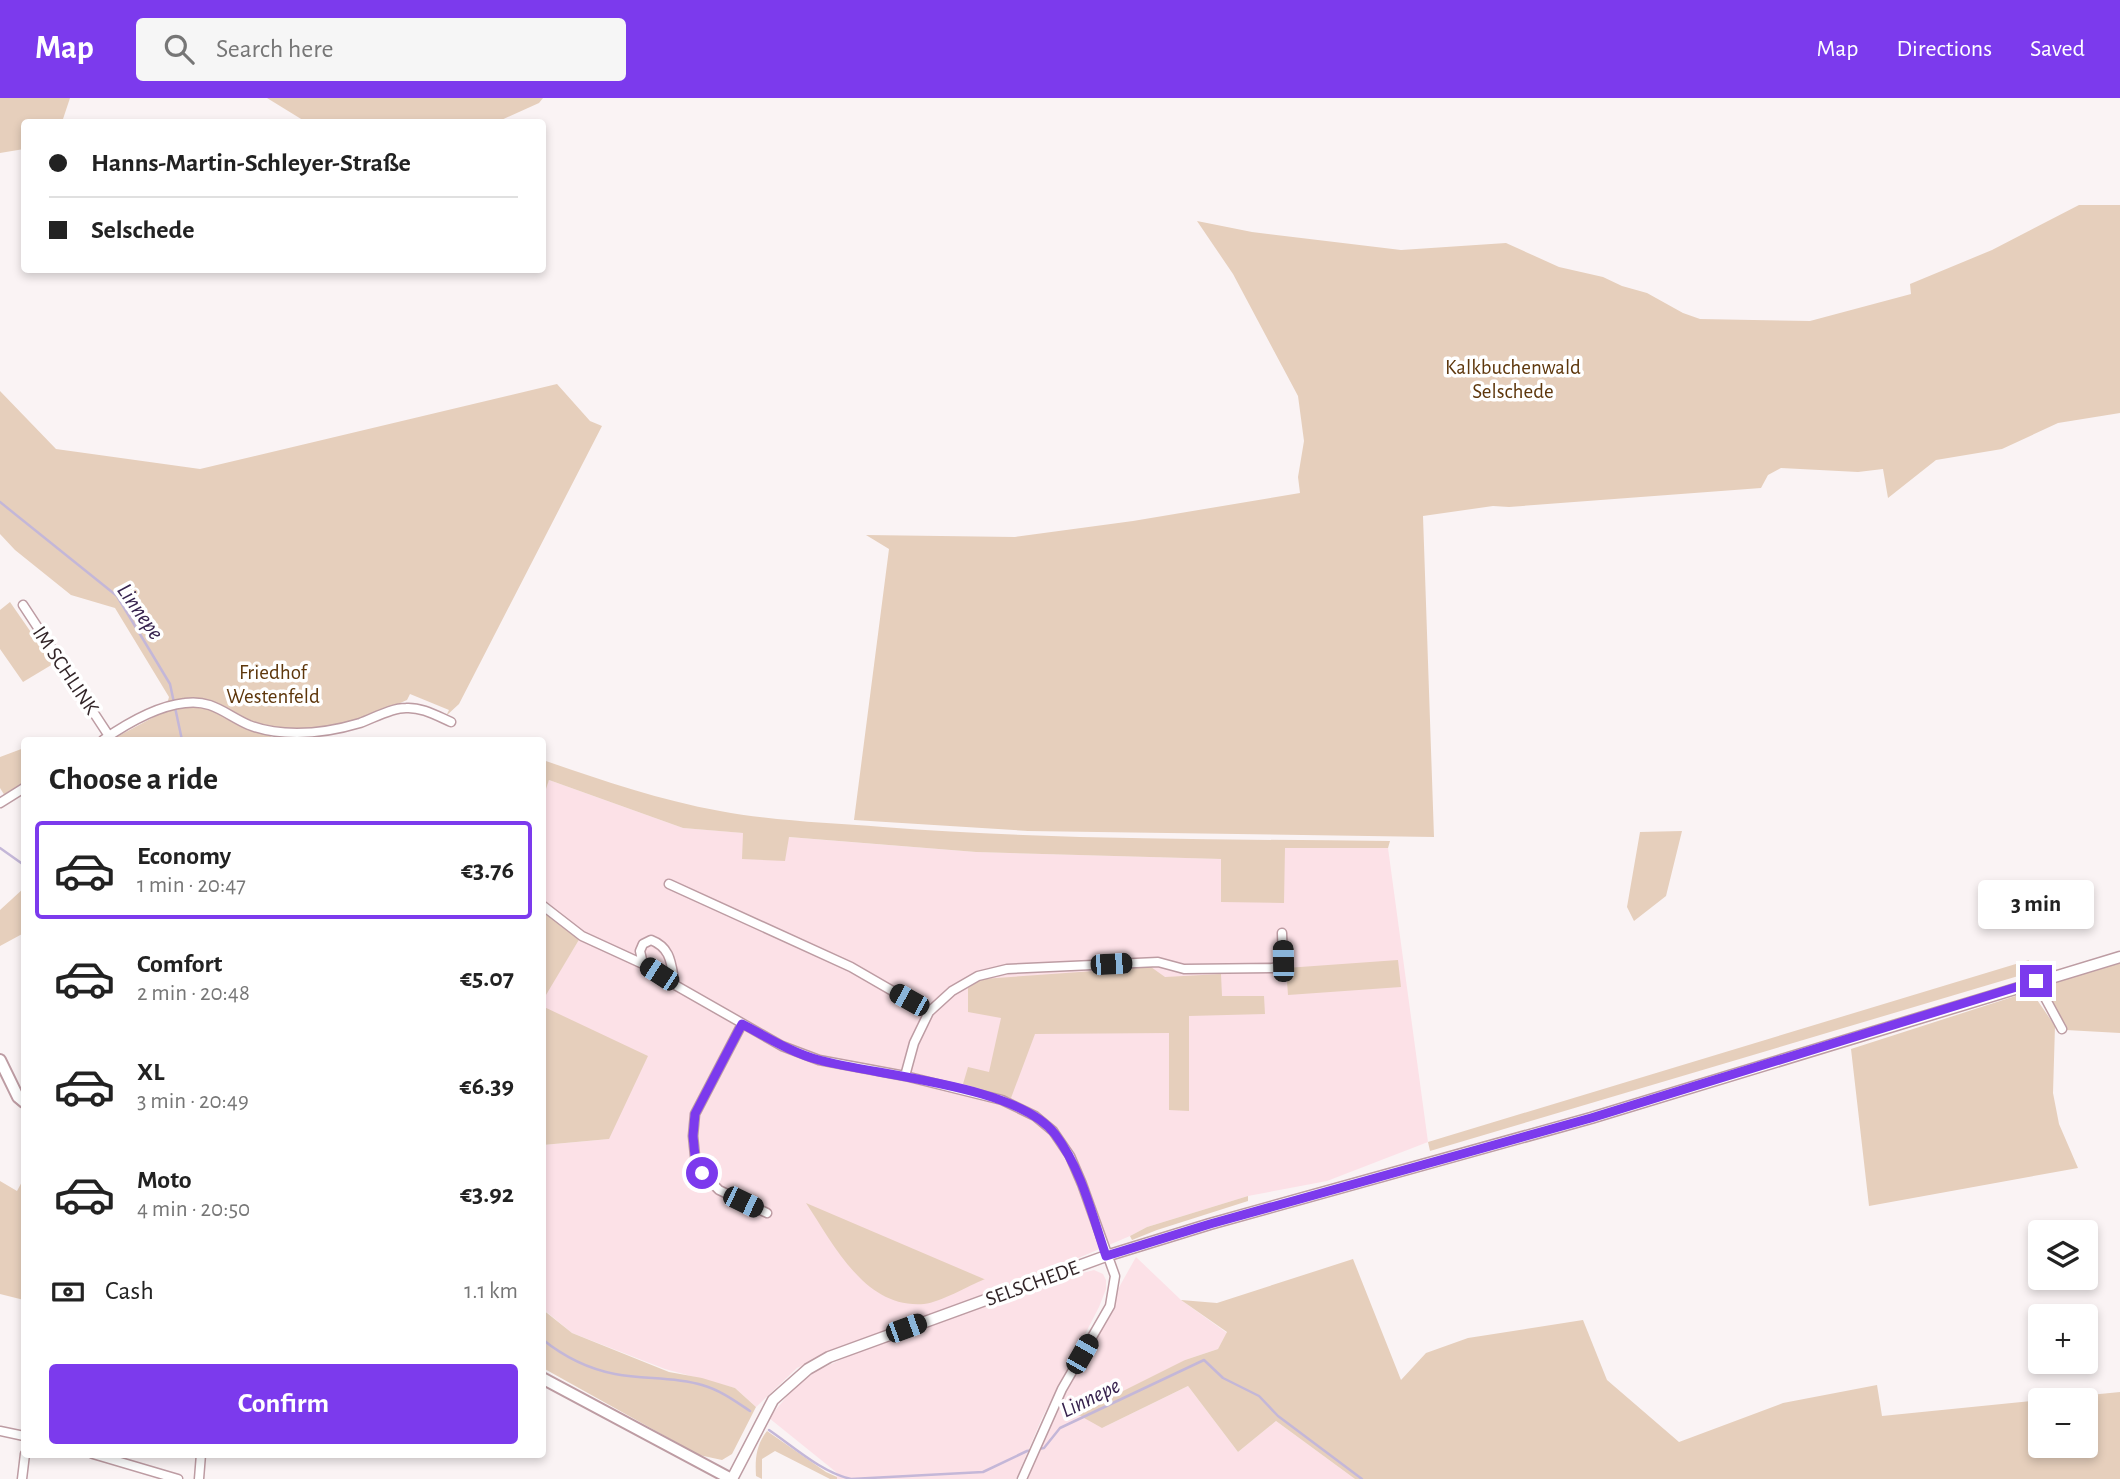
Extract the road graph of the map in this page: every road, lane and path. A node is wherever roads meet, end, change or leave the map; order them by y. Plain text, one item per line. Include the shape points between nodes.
1 (23, 605) dead end
2 (452, 722) dead end
3 (273, 732) junction
4 (105, 737) edge
5 (108, 737) edge
6 (280, 737) edge
7 (21, 790) edge
8 (0, 803) edge
9 (669, 884) dead end
10 (546, 908) edge
11 (1282, 933) dead end
12 (2120, 957) edge
13 (643, 964) junction
14 (2036, 981) junction
15 (675, 985) junction
16 (929, 1012) junction
17 (742, 1024) junction
18 (2062, 1030) dead end
19 (0, 1060) edge
20 (905, 1076) junction
21 (21, 1100) edge
22 (767, 1213) dead end
23 (1106, 1256) junction
24 (546, 1380) edge
25 (0, 1431) edge
26 (21, 1435) edge
27 (25, 1458) edge
28 (107, 1458) edge
29 (201, 1458) edge
30 (22, 1479) edge
31 (178, 1479) edge
32 (199, 1479) edge
33 (732, 1479) edge
34 (1023, 1479) edge

1 - 4 street, IM SCHLINK
2 - 3 street, IM SCHLINK via 403,707 342,729
3 - 5 street, IM SCHLINK via 203,702 166,707
3 - 6 street
7 - 8 street
9 - 16 street via 851,967
10 - 13 street via 582,936
11 - 16 street via 1283,961 1274,968 1184,969 1158,962 1007,969 978,976
12 - 14 street, SELSCHEDE
13 - 15 street
13 - 15 street via 643,944 651,940 662,944
14 - 18 street
14 - 23 street, SELSCHEDE via 1591,1118
15 - 17 street
16 - 20 street via 914,1042
17 - 20 street via 819,1060
17 - 22 street via 695,1114 695,1156 702,1173 719,1190
19 - 21 main road
20 - 23 street via 1002,1100 1053,1131 1082,1184
23 - 33 street, SELSCHEDE via 829,1357 808,1369 773,1400
23 - 34 street via 1115,1276 1110,1306 1062,1389
24 - 33 main road
25 - 26 street
27 - 30 street
28 - 31 street
29 - 32 street

